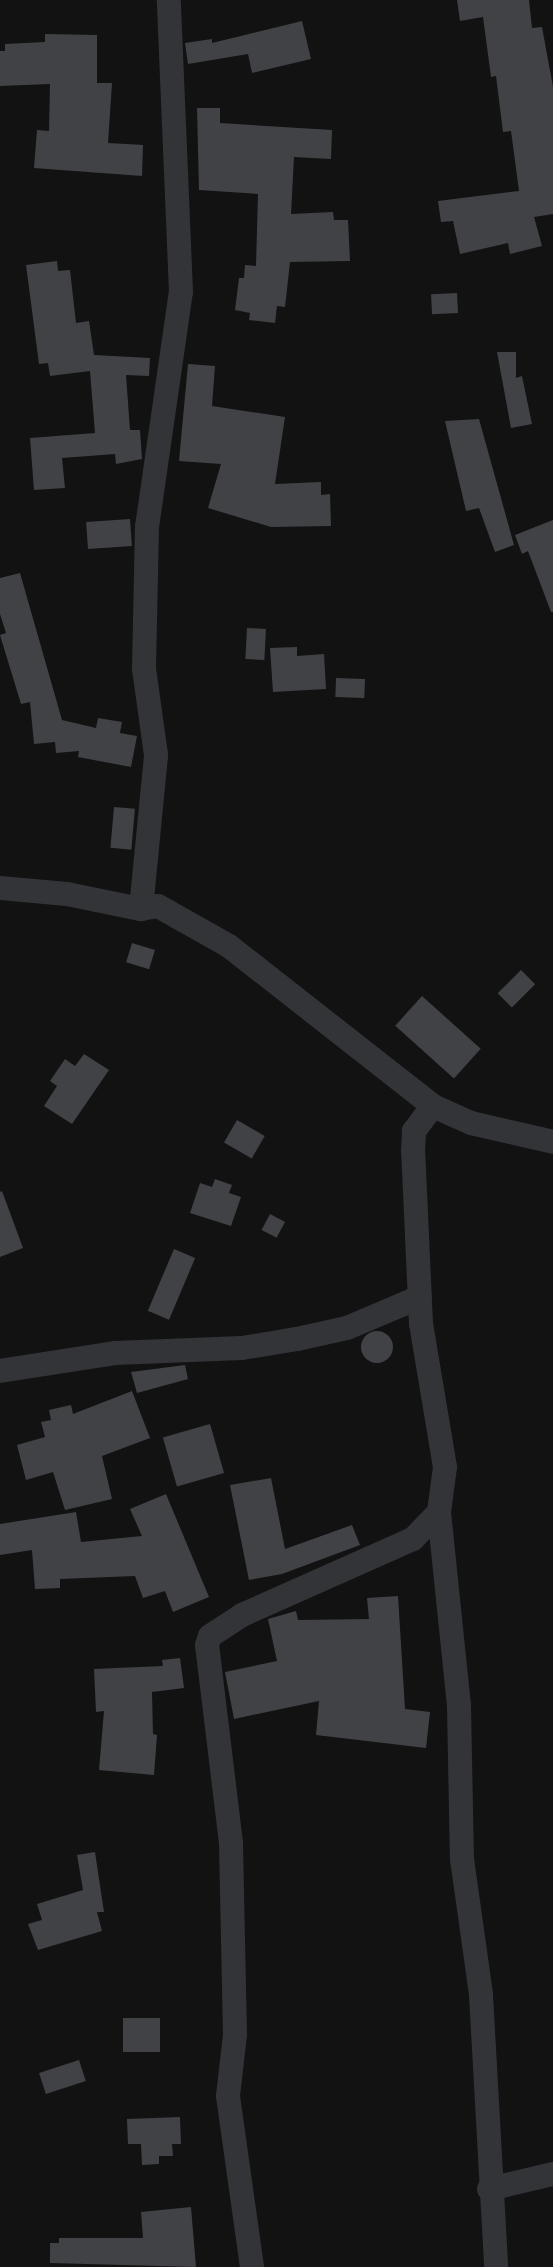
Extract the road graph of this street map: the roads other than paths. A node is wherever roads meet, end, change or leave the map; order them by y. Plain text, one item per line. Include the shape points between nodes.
1 (169, 0) edge
2 (0, 888) edge
3 (141, 909) junction
4 (433, 1106) junction
5 (553, 1142) edge
6 (420, 1297) junction
7 (0, 1371) edge
8 (439, 1512) junction
9 (553, 2174) edge
10 (489, 2189) junction
11 (252, 2267) edge
12 (496, 2267) edge

1 - 3 street via 181,292 147,527 144,669 156,755
2 - 3 street via 67,894
3 - 4 street via 158,906 229,946
4 - 5 street via 471,1123
4 - 6 street via 414,1131
6 - 7 street via 347,1328 297,1339 242,1348 115,1353
6 - 8 street via 443,1448
8 - 10 street via 459,1706 462,1859 481,1995
8 - 11 street via 413,1539 242,1615 215,1632 207,1645 231,1843 235,2035 228,2096
9 - 10 street
10 - 12 street

